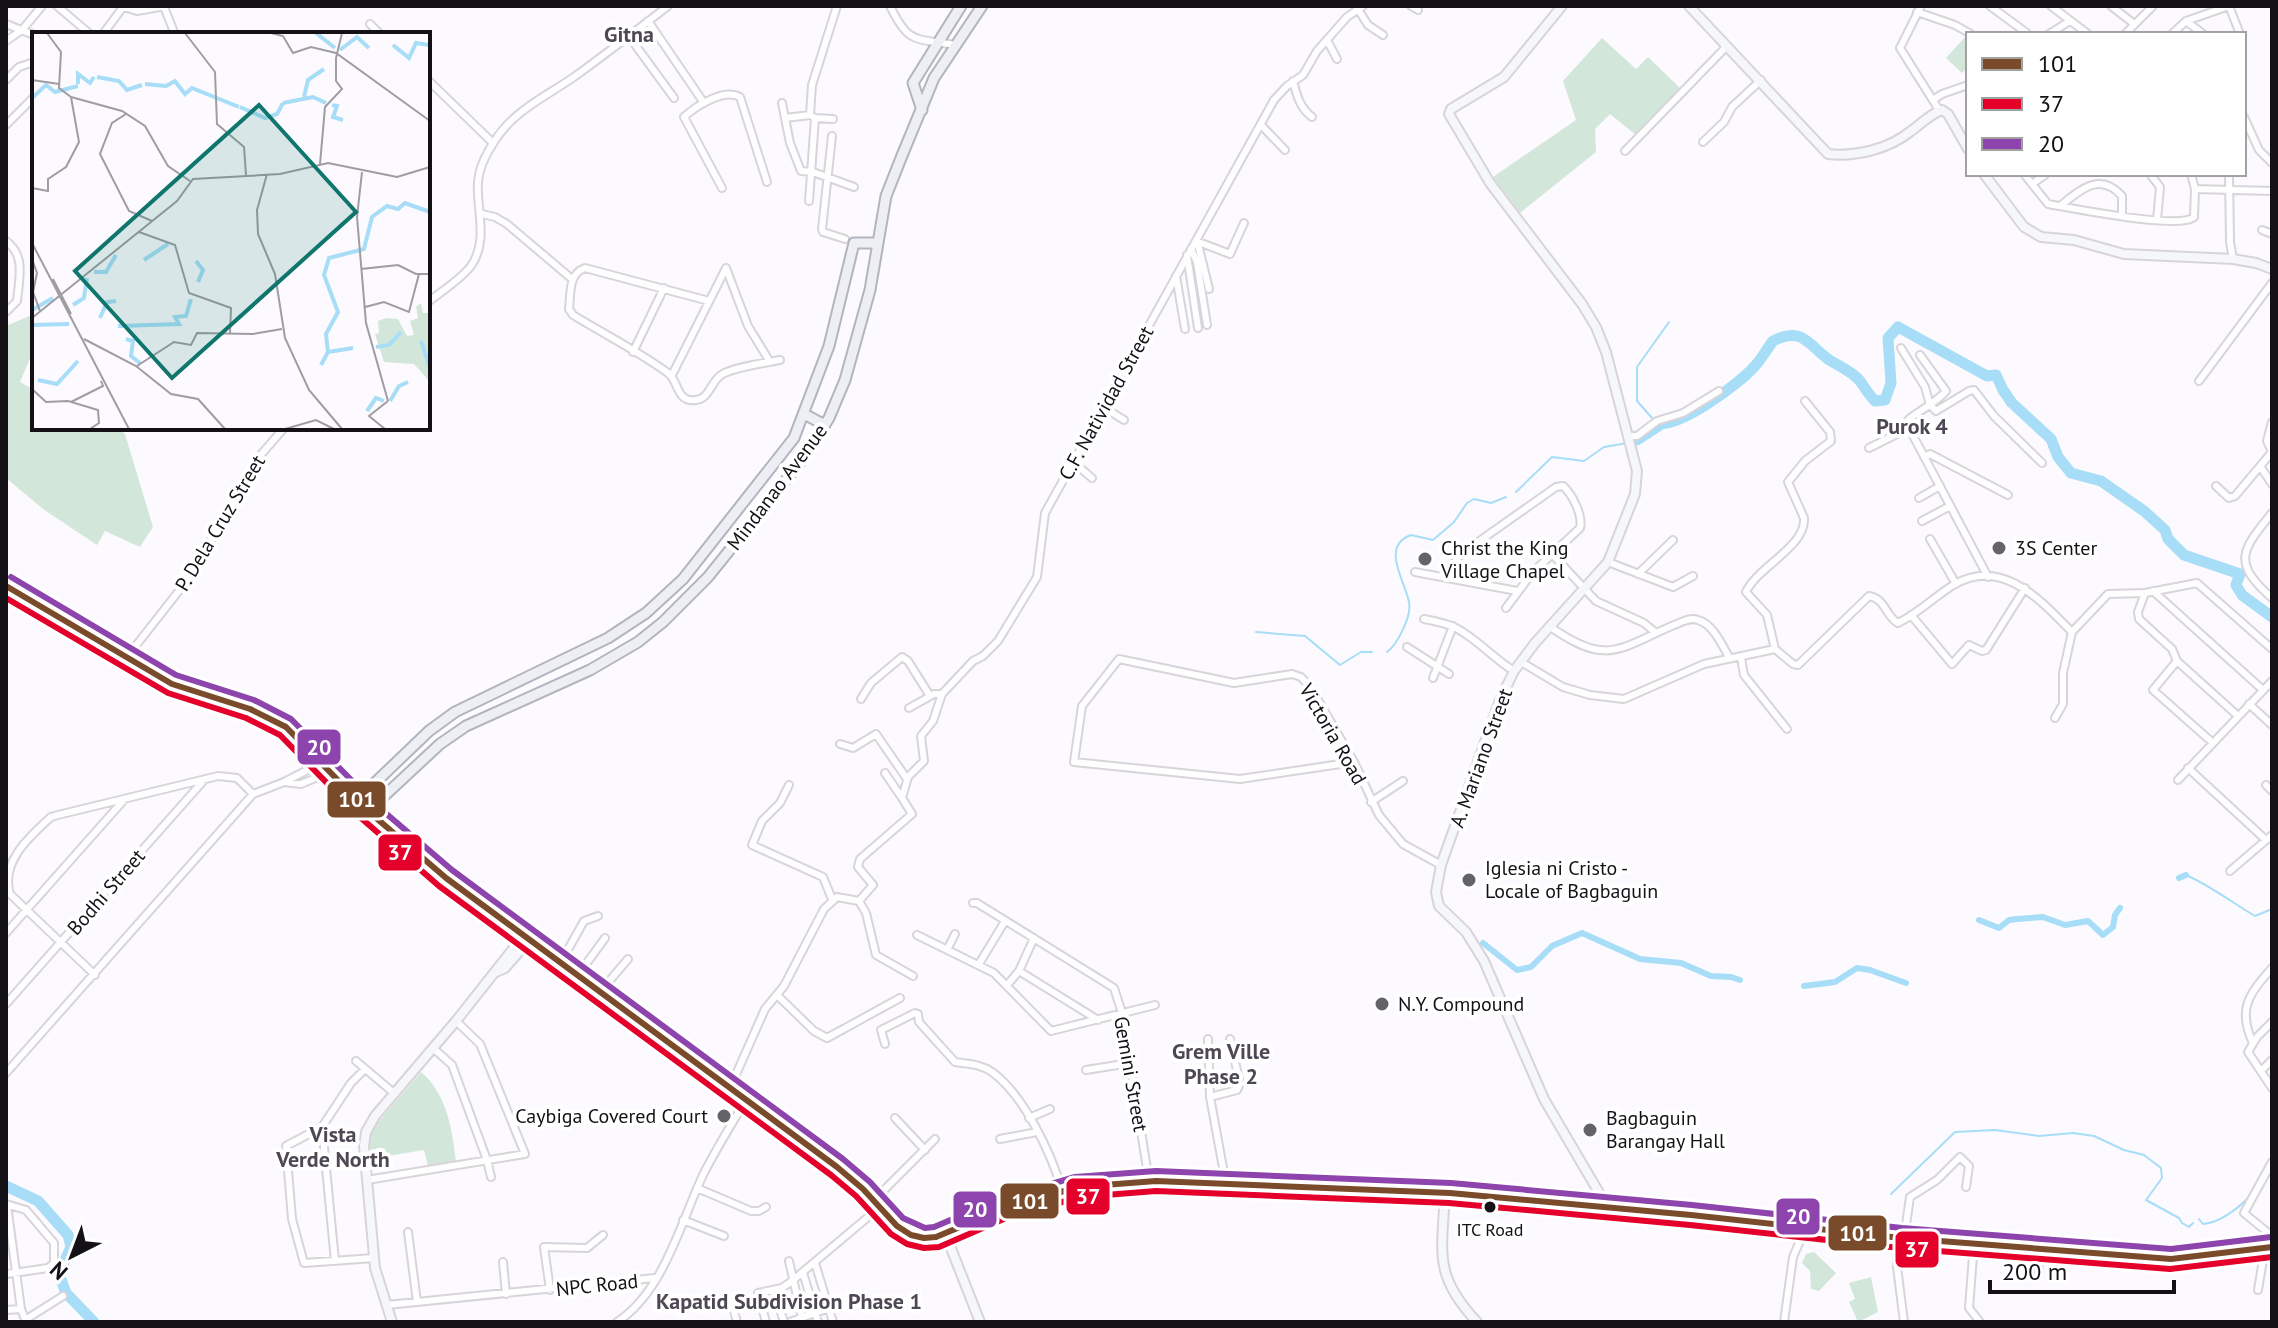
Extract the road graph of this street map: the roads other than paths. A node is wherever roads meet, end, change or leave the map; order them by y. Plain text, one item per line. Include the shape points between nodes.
1 (42, 6) edge
2 (57, 6) edge
3 (668, 6) edge
4 (837, 6) edge
5 (890, 6) edge
6 (961, 6) edge
7 (982, 6) edge
8 (1562, 6) edge
9 (1689, 6) edge
10 (1990, 6) edge
11 (2051, 6) edge
12 (2111, 6) edge
13 (2153, 6) edge
14 (2229, 6) edge
15 (122, 7) edge
16 (165, 7) edge
17 (1359, 7) edge
18 (1919, 9) edge
19 (648, 21) junction
20 (2070, 21) junction
21 (2186, 21) junction
22 (2133, 23) junction
23 (6, 24) edge
24 (370, 24) dead end
25 (22, 30) junction
26 (88, 32) edge
27 (104, 32) edge
28 (174, 32) edge
29 (378, 32) edge
30 (1967, 32) edge
31 (2025, 32) edge
32 (2052, 32) edge
33 (2085, 32) edge
34 (2126, 32) edge
35 (2174, 32) edge
36 (2200, 32) edge
37 (2239, 32) edge
38 (32, 34) edge
39 (628, 35) junction
40 (1383, 35) dead end
41 (1327, 40) junction
42 (6, 41) edge
43 (936, 42) junction
44 (955, 45) junction
45 (1727, 46) junction
46 (1337, 59) dead end
47 (32, 63) edge
48 (6, 80) edge
49 (1761, 80) junction
50 (1293, 81) junction
51 (430, 82) edge
52 (1966, 86) edge
53 (674, 98) dead end
54 (32, 99) edge
55 (1933, 100) junction
56 (704, 103) junction
57 (782, 103) dead end
58 (922, 110) junction
59 (1939, 110) junction
60 (6, 111) edge
61 (813, 117) junction
62 (1312, 117) dead end
63 (13, 118) junction
64 (785, 118) junction
65 (833, 119) dead end
66 (2246, 121) edge
67 (6, 125) edge
68 (1261, 125) junction
69 (1966, 128) edge
70 (1957, 131) junction
71 (832, 136) dead end
72 (1703, 142) dead end
73 (493, 143) junction
74 (1966, 146) edge
75 (1285, 150) dead end
76 (1625, 151) dead end
77 (2272, 163) edge
78 (813, 172) junction
79 (1986, 176) edge
80 (2026, 176) edge
81 (2043, 176) edge
82 (2152, 176) edge
83 (2192, 176) edge
84 (2229, 176) edge
85 (828, 177) junction
86 (767, 182) dead end
87 (2032, 184) junction
88 (854, 187) dead end
89 (722, 188) dead end
90 (2195, 189) junction
91 (2230, 190) junction
92 (2272, 191) edge
93 (809, 201) dead end
94 (2060, 206) junction
95 (482, 214) junction
96 (2122, 216) junction
97 (2157, 220) junction
98 (1244, 223) dead end
99 (2262, 230) dead end
100 (2272, 234) edge
101 (6, 241) edge
102 (849, 241) junction
103 (1197, 242) junction
104 (876, 243) junction
105 (1189, 252) junction
106 (2229, 259) junction
107 (2272, 269) edge
108 (1176, 276) junction
109 (572, 279) junction
110 (2272, 283) edge
111 (664, 288) junction
112 (1209, 289) dead end
113 (430, 300) edge
114 (709, 301) junction
115 (6, 312) edge
116 (1207, 325) dead end
117 (1198, 328) dead end
118 (1185, 329) dead end
119 (1901, 348) dead end
120 (633, 352) junction
121 (1920, 355) dead end
122 (780, 360) dead end
123 (770, 362) junction
124 (672, 375) junction
125 (2199, 381) dead end
126 (1719, 391) dead end
127 (1805, 401) dead end
128 (1930, 405) junction
129 (1103, 407) junction
130 (804, 414) junction
131 (1124, 420) dead end
132 (2272, 422) edge
133 (825, 425) junction
134 (1909, 428) junction
135 (282, 430) edge
136 (1629, 440) junction
137 (1869, 448) dead end
138 (2272, 452) edge
139 (1924, 457) junction
140 (1073, 462) junction
141 (2042, 463) dead end
142 (2260, 466) junction
143 (1092, 478) dead end
144 (2272, 484) edge
145 (1940, 486) junction
146 (2216, 486) dead end
147 (2008, 495) dead end
148 (1919, 498) dead end
149 (1950, 506) junction
150 (2272, 513) edge
151 (1922, 521) dead end
152 (1930, 539) dead end
153 (1673, 540) dead end
154 (1552, 554) junction
155 (1608, 562) junction
156 (1415, 572) dead end
157 (1638, 574) junction
158 (1693, 576) dead end
159 (1988, 577) junction
160 (1449, 578) junction
161 (1956, 584) junction
162 (6, 586) edge
163 (1584, 588) junction
164 (2025, 588) junction
165 (1517, 591) junction
166 (2149, 592) junction
167 (2272, 598) edge
168 (1506, 608) dead end
169 (1911, 615) junction
170 (1424, 619) dead end
171 (1453, 626) junction
172 (1549, 626) junction
173 (2072, 632) junction
174 (1656, 633) junction
175 (1407, 647) dead end
176 (1775, 649) junction
177 (2272, 649) edge
178 (127, 657) junction
179 (1729, 657) junction
180 (1741, 658) junction
181 (2177, 661) junction
182 (1521, 662) junction
183 (1438, 667) junction
184 (543, 670) junction
185 (1514, 671) junction
186 (1449, 674) dead end
187 (1433, 678) dead end
188 (2272, 681) edge
189 (550, 687) junction
190 (2263, 690) junction
191 (942, 694) junction
192 (930, 696) junction
193 (861, 699) dead end
194 (2249, 704) junction
195 (909, 708) dead end
196 (2238, 716) junction
197 (2055, 718) dead end
198 (2272, 725) edge
199 (1787, 729) dead end
200 (2213, 743) junction
201 (840, 744) dead end
202 (1354, 762) junction
203 (321, 763) junction
204 (2188, 768) junction
205 (330, 772) junction
206 (885, 773) dead end
207 (205, 779) junction
208 (907, 779) junction
209 (2178, 780) dead end
210 (1403, 781) dead end
211 (284, 782) junction
212 (789, 785) dead end
213 (2266, 785) dead end
214 (2272, 791) edge
215 (365, 792) junction
216 (253, 794) junction
217 (902, 798) junction
218 (125, 800) junction
219 (357, 800) junction
220 (1371, 802) junction
221 (372, 807) junction
222 (2269, 838) edge
223 (1441, 865) junction
224 (2230, 871) dead end
225 (832, 899) junction
226 (859, 901) junction
227 (973, 903) dead end
228 (26, 910) junction
229 (598, 916) dead end
230 (1005, 921) junction
231 (6, 933) edge
232 (955, 934) dead end
233 (917, 935) dead end
234 (527, 937) junction
235 (605, 938) dead end
236 (1034, 938) junction
237 (61, 943) junction
238 (947, 950) junction
239 (628, 959) dead end
240 (561, 962) junction
241 (979, 964) junction
242 (2272, 968) edge
243 (1019, 971) junction
244 (95, 975) junction
245 (578, 975) junction
246 (913, 976) dead end
247 (1008, 984) junction
248 (600, 992) junction
249 (777, 995) junction
250 (900, 998) dead end
251 (6, 1004) edge
252 (1155, 1005) dead end
253 (1122, 1013) junction
254 (1098, 1020) junction
255 (456, 1021) junction
256 (2272, 1022) edge
257 (1208, 1039) dead end
258 (1230, 1039) dead end
259 (2253, 1043) junction
260 (885, 1044) dead end
261 (433, 1048) junction
262 (2272, 1060) edge
263 (356, 1061) dead end
264 (1130, 1063) junction
265 (365, 1069) junction
266 (1086, 1070) dead end
267 (2261, 1071) junction
268 (6, 1073) edge
269 (730, 1088) junction
270 (2272, 1088) edge
271 (395, 1094) junction
272 (1210, 1097) junction
273 (746, 1100) junction
274 (1050, 1109) dead end
275 (895, 1118) dead end
276 (1029, 1118) junction
277 (322, 1127) junction
278 (1037, 1132) junction
279 (935, 1139) dead end
280 (1000, 1139) dead end
281 (925, 1150) junction
282 (487, 1160) junction
283 (2272, 1162) edge
284 (491, 1177) dead end
285 (367, 1180) junction
286 (1149, 1181) junction
287 (1226, 1184) junction
288 (1966, 1187) dead end
289 (697, 1188) junction
290 (1062, 1190) junction
291 (1445, 1193) junction
292 (877, 1203) junction
293 (6, 1204) edge
294 (766, 1207) dead end
295 (1608, 1208) junction
296 (683, 1220) junction
297 (1806, 1227) junction
298 (408, 1232) dead end
299 (945, 1233) junction
300 (603, 1235) dead end
301 (724, 1236) dead end
302 (2271, 1236) edge
303 (1901, 1238) junction
304 (1974, 1243) junction
305 (2268, 1247) edge
306 (2040, 1248) junction
307 (374, 1258) junction
308 (335, 1261) junction
309 (789, 1261) dead end
310 (503, 1262) dead end
311 (815, 1263) junction
312 (16, 1272) junction
313 (803, 1273) junction
314 (2038, 1273) dead end
315 (6, 1274) edge
316 (655, 1278) junction
317 (792, 1281) junction
318 (550, 1290) junction
319 (2258, 1290) dead end
320 (774, 1291) junction
321 (506, 1294) junction
322 (63, 1296) dead end
323 (731, 1301) dead end
324 (417, 1302) junction
325 (387, 1305) junction
326 (829, 1308) junction
327 (21, 1309) junction
328 (6, 1310) edge
329 (815, 1313) junction
330 (803, 1320) edge
331 (25, 1321) edge
332 (392, 1322) edge
333 (617, 1322) edge
334 (737, 1322) edge
335 (766, 1322) edge
336 (787, 1322) edge
337 (818, 1322) edge
338 (833, 1322) edge
339 (980, 1322) edge
340 (1477, 1322) edge
341 (1784, 1322) edge
342 (1904, 1322) edge
343 (1980, 1322) edge

1 - 25 street
2 - 26 street
3 - 19 street
4 - 61 street via 812,85
5 - 43 street via 904,33
6 - 43 main road
7 - 44 main road, Mindanao Avenue
8 - 136 street, A. Mariano Street via 1504,77 1449,114 1502,200 1589,314 1602,339
9 - 45 street
10 - 31 street
11 - 20 street
12 - 22 street
13 - 22 street
14 - 21 street
14 - 37 street
15 - 16 street
15 - 27 street
16 - 28 street
17 - 40 street via 1368,25
17 - 41 street, C.F. Natividad Street
18 - 30 street
18 - 55 street via 1900,48
19 - 39 street
19 - 56 street
20 - 32 street
20 - 33 street
21 - 35 street
21 - 36 street
22 - 34 street
23 - 25 street
24 - 29 street
25 - 38 street
25 - 42 street
39 - 53 street
39 - 73 street via 526,107
41 - 46 street
41 - 50 street, C.F. Natividad Street
43 - 44 street
43 - 58 main road via 913,83
44 - 58 main road, Mindanao Avenue
45 - 49 street
45 - 76 street
47 - 48 street
49 - 59 street via 1828,154 1886,146
49 - 72 street
50 - 62 street via 1299,102
50 - 68 street, C.F. Natividad Street via 1280,92
51 - 73 street
52 - 55 street
54 - 63 street
55 - 59 street
56 - 86 street via 728,94 740,97
56 - 89 street via 684,118
57 - 64 street
58 - 104 main road, Mindanao Avenue via 886,196
59 - 70 street via 1948,114
60 - 63 street
61 - 64 street
61 - 65 street
61 - 78 street
63 - 67 street
64 - 78 street via 801,171
66 - 77 street via 2259,150
68 - 75 street
68 - 103 street, C.F. Natividad Street
69 - 70 street
70 - 74 street
71 - 85 street
73 - 95 street via 480,170
78 - 85 street
78 - 93 street
79 - 106 street via 2024,227 2041,237 2128,254
80 - 87 street
81 - 87 street
82 - 97 street via 2160,187
83 - 90 street
84 - 91 street
85 - 88 street
85 - 102 street via 822,229
87 - 94 street via 2044,201
90 - 91 street
90 - 97 street via 2192,220
91 - 92 street
91 - 106 street
94 - 96 street
94 - 96 street via 2101,182 2122,196
95 - 109 street via 507,224
95 - 113 street via 480,242 470,267
96 - 97 street
98 - 103 street via 1230,254
99 - 100 street
101 - 115 street via 16,248 20,266 17,301
102 - 104 main road
102 - 130 main road, Mindanao Avenue via 829,346
103 - 105 street, C.F. Natividad Street
103 - 112 street
104 - 133 main road, Mindanao Avenue via 860,331
105 - 108 street, C.F. Natividad Street
105 - 116 street via 1197,262
105 - 117 street
106 - 107 street
108 - 118 street
108 - 129 street, C.F. Natividad Street
109 - 111 street via 579,270 591,268
109 - 120 street via 573,315
110 - 125 street
111 - 114 street
111 - 120 street
114 - 123 street via 726,268 748,326
114 - 124 street
119 - 128 street
120 - 124 street
121 - 128 street via 1946,391
122 - 123 street
123 - 124 street via 720,376 700,400 684,399
126 - 136 street via 1689,414 1657,421
127 - 176 street via 1830,432 1831,441 1788,482 1804,518 1799,536 1746,592 1767,615
128 - 134 street via 1910,417
128 - 141 street via 1936,411 1974,390
129 - 131 street
129 - 140 street, C.F. Natividad Street
130 - 133 main road
130 - 184 main road, Mindanao Avenue via 787,449 677,585 608,638
132 - 138 street via 2267,441
133 - 189 main road, Mindanao Avenue via 708,577 663,622 590,670
134 - 137 street
134 - 139 street
135 - 178 street, P. Dela Cruz Street via 258,458 189,578
136 - 155 street, A. Mariano Street via 1637,471 1635,494
138 - 142 street
139 - 145 street
139 - 147 street via 1930,454
140 - 143 street
140 - 191 street, C.F. Natividad Street via 1045,513 1037,577 998,641
142 - 144 street
142 - 146 street via 2235,496 2229,498
145 - 148 street
145 - 149 street
149 - 151 street
149 - 159 street
150 - 167 street via 2244,557 2248,570
152 - 161 street
153 - 157 street
154 - 160 street via 1581,525 1569,492 1560,486 1461,554
154 - 163 street
154 - 165 street
155 - 157 street
155 - 163 street, A. Mariano Street
156 - 160 street
157 - 158 street via 1673,587
159 - 161 street
159 - 164 street
160 - 165 street
161 - 169 street
162 - 178 main road
163 - 172 street, A. Mariano Street
163 - 174 street via 1596,601
164 - 169 street via 1986,650 1969,645 1952,664
164 - 173 street
165 - 168 street
166 - 173 street via 2108,594
166 - 177 street via 2197,583
166 - 181 street via 2139,619 2172,649
166 - 190 street
169 - 176 street via 1895,623 1879,599 1869,596 1798,665
170 - 171 street
171 - 183 street
171 - 185 street
172 - 174 street via 1574,643 1608,651 1639,644
172 - 182 street, A. Mariano Street
173 - 197 street via 2063,704
174 - 179 street via 1699,620
175 - 183 street
176 - 180 street
178 - 203 main road via 183,689 276,720
179 - 180 street
179 - 182 street via 1620,700 1563,687
180 - 199 street via 1744,675
181 - 196 street
181 - 200 street via 2153,690
182 - 185 street, A. Mariano Street
183 - 186 street
183 - 187 street
184 - 189 main road
184 - 215 main road, Mindanao Avenue via 455,712
185 - 223 street, A. Mariano Street
188 - 190 street
189 - 221 main road, Mindanao Avenue via 466,726
190 - 194 street
191 - 192 street
191 - 208 street, C.F. Natividad Street via 933,721 921,736 924,761
192 - 193 street via 902,657 871,683
192 - 195 street
194 - 196 street
194 - 198 street
196 - 200 street
200 - 204 street
201 - 208 street via 853,748 876,734
202 - 202 street, Victoria Road via 1301,677 1234,683 1119,659 1082,706 1074,762 1240,779
202 - 220 street, Victoria Road
203 - 205 main road
203 - 211 street
204 - 209 street
204 - 222 street
205 - 211 street via 305,784
205 - 219 main road
206 - 217 street
207 - 216 street via 231,776
207 - 218 street
207 - 237 street, Bodhi Street
208 - 217 street, C.F. Natividad Street
210 - 220 street
211 - 216 street
212 - 225 street via 762,821 752,845 823,877
213 - 214 street
215 - 219 main road, Mindanao Avenue
215 - 221 main road
216 - 244 street
217 - 226 street via 911,816 859,861 873,885
218 - 228 street
218 - 228 street via 51,817 15,854 8,888
219 - 221 main road
220 - 223 street, Victoria Road via 1403,844
221 - 234 main road via 446,878
222 - 224 street
223 - 295 street, A. Mariano Street via 1437,903 1466,932 1484,961 1544,1099
225 - 226 street
225 - 249 street
226 - 246 street via 876,955
227 - 230 street, Gemini Street
228 - 231 street
228 - 237 street
229 - 240 street via 584,921
230 - 236 street, Gemini Street
230 - 241 street
232 - 238 street
233 - 238 street
234 - 240 main road
234 - 255 street
235 - 245 street
236 - 243 street
236 - 253 street, Gemini Street via 1110,984
237 - 244 street
237 - 251 street, Bodhi Street
238 - 241 street
239 - 248 street
240 - 245 main road
241 - 247 street
242 - 259 street via 2248,999 2244,1021
243 - 247 street
243 - 254 street
244 - 268 street
245 - 248 main road
247 - 254 street via 1051,1031
248 - 269 main road
249 - 250 street via 827,1038
249 - 269 street via 765,1009
252 - 253 street
253 - 254 street
253 - 264 street, Gemini Street
255 - 261 street
255 - 282 street via 480,1044 526,1150 523,1156
256 - 259 street
257 - 272 street
258 - 272 street via 1240,1084 1237,1090
259 - 267 street via 2248,1052
260 - 276 street via 881,1030 918,1014 919,1022 955,1062 978,1064 992,1072
261 - 271 street
261 - 282 street via 452,1065
262 - 267 street
263 - 265 street
264 - 266 street
264 - 286 street, Gemini Street
265 - 271 street
265 - 277 street
267 - 270 street
269 - 273 main road
271 - 285 street via 366,1132
272 - 287 street
273 - 289 street, NPC Road
273 - 292 main road
274 - 276 street
275 - 281 street
276 - 278 street
277 - 308 street
277 - 308 street via 286,1146 292,1219 304,1263
278 - 280 street
278 - 290 street
279 - 281 street
281 - 292 street
282 - 284 street
282 - 285 street
283 - 302 street via 2244,1211
285 - 307 street
286 - 287 main road
286 - 290 main road
287 - 291 main road
288 - 303 street via 1969,1166 1960,1157 1910,1197
289 - 294 street via 751,1211
289 - 296 street, NPC Road
290 - 299 main road
291 - 295 main road
291 - 340 street via 1444,1276
292 - 299 main road via 911,1235
292 - 311 street
293 - 312 street
293 - 312 street via 26,1210 54,1243 54,1263 48,1268
295 - 297 main road
296 - 301 street
296 - 316 street, NPC Road
297 - 303 main road
297 - 341 street via 1793,1257
298 - 324 street
299 - 339 street
300 - 318 street via 587,1248 544,1247
302 - 305 street
303 - 304 main road
303 - 342 street via 1897,1267
304 - 306 main road
304 - 343 street via 1969,1308
305 - 306 main road via 2171,1259
305 - 319 street
306 - 314 street
307 - 308 street
307 - 325 street
309 - 317 street
310 - 321 street
311 - 313 street
311 - 326 street
312 - 315 street
312 - 327 street
313 - 317 street
313 - 329 street
316 - 318 street, NPC Road
316 - 333 street via 635,1308
317 - 320 street
317 - 330 street
318 - 321 street, NPC Road
320 - 335 street via 758,1295
320 - 336 street
321 - 324 street, NPC Road
322 - 331 street
323 - 334 street
324 - 325 street, NPC Road
325 - 332 street
326 - 329 street
326 - 338 street
327 - 328 street
327 - 331 street
329 - 330 street
329 - 337 street
330 - 336 street

